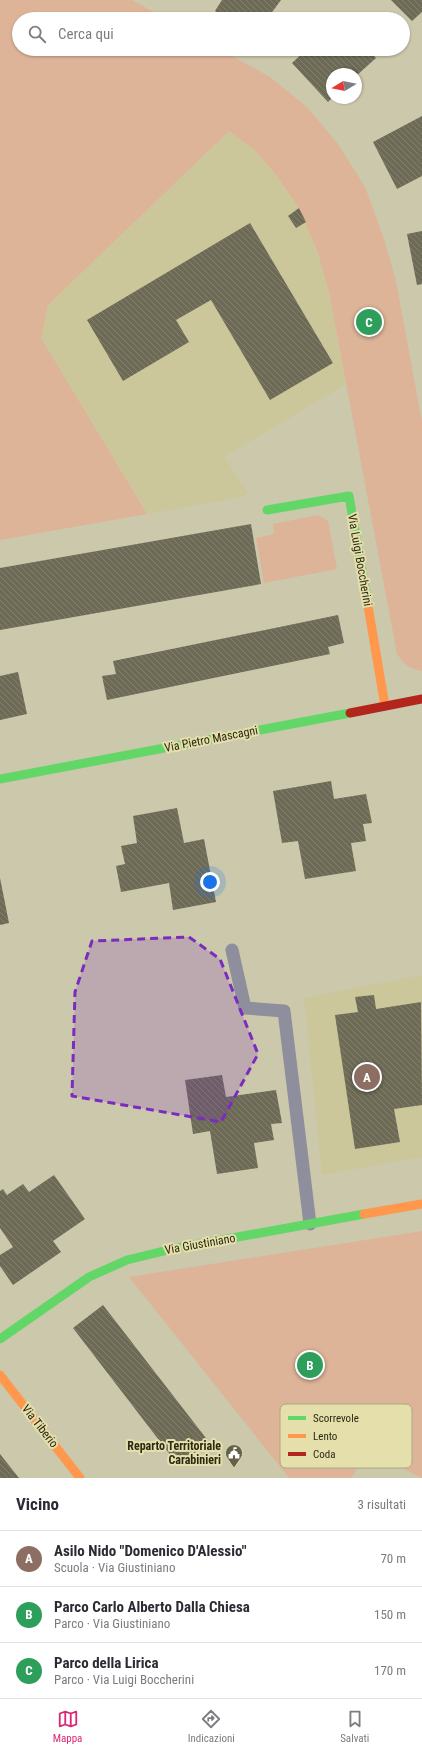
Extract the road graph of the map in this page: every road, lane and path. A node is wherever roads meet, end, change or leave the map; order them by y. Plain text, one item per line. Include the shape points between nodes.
1 (267, 510) dead end
2 (422, 699) edge
3 (385, 706) junction
4 (0, 779) edge
5 (232, 950) dead end
6 (422, 1204) edge
7 (310, 1224) junction
8 (0, 1339) edge
9 (0, 1375) edge
10 (80, 1478) edge

1 - 3 street, Via Luigi Boccherini via 350,496
2 - 3 street, Via Pietro Mascagni
3 - 4 street, Via Pietro Mascagni
5 - 7 lane via 244,1008 284,1011
6 - 7 street, Via Giustiniano
7 - 8 street, Via Giustiniano via 172,1249 127,1260 89,1277
9 - 10 street, Via Tiberio

